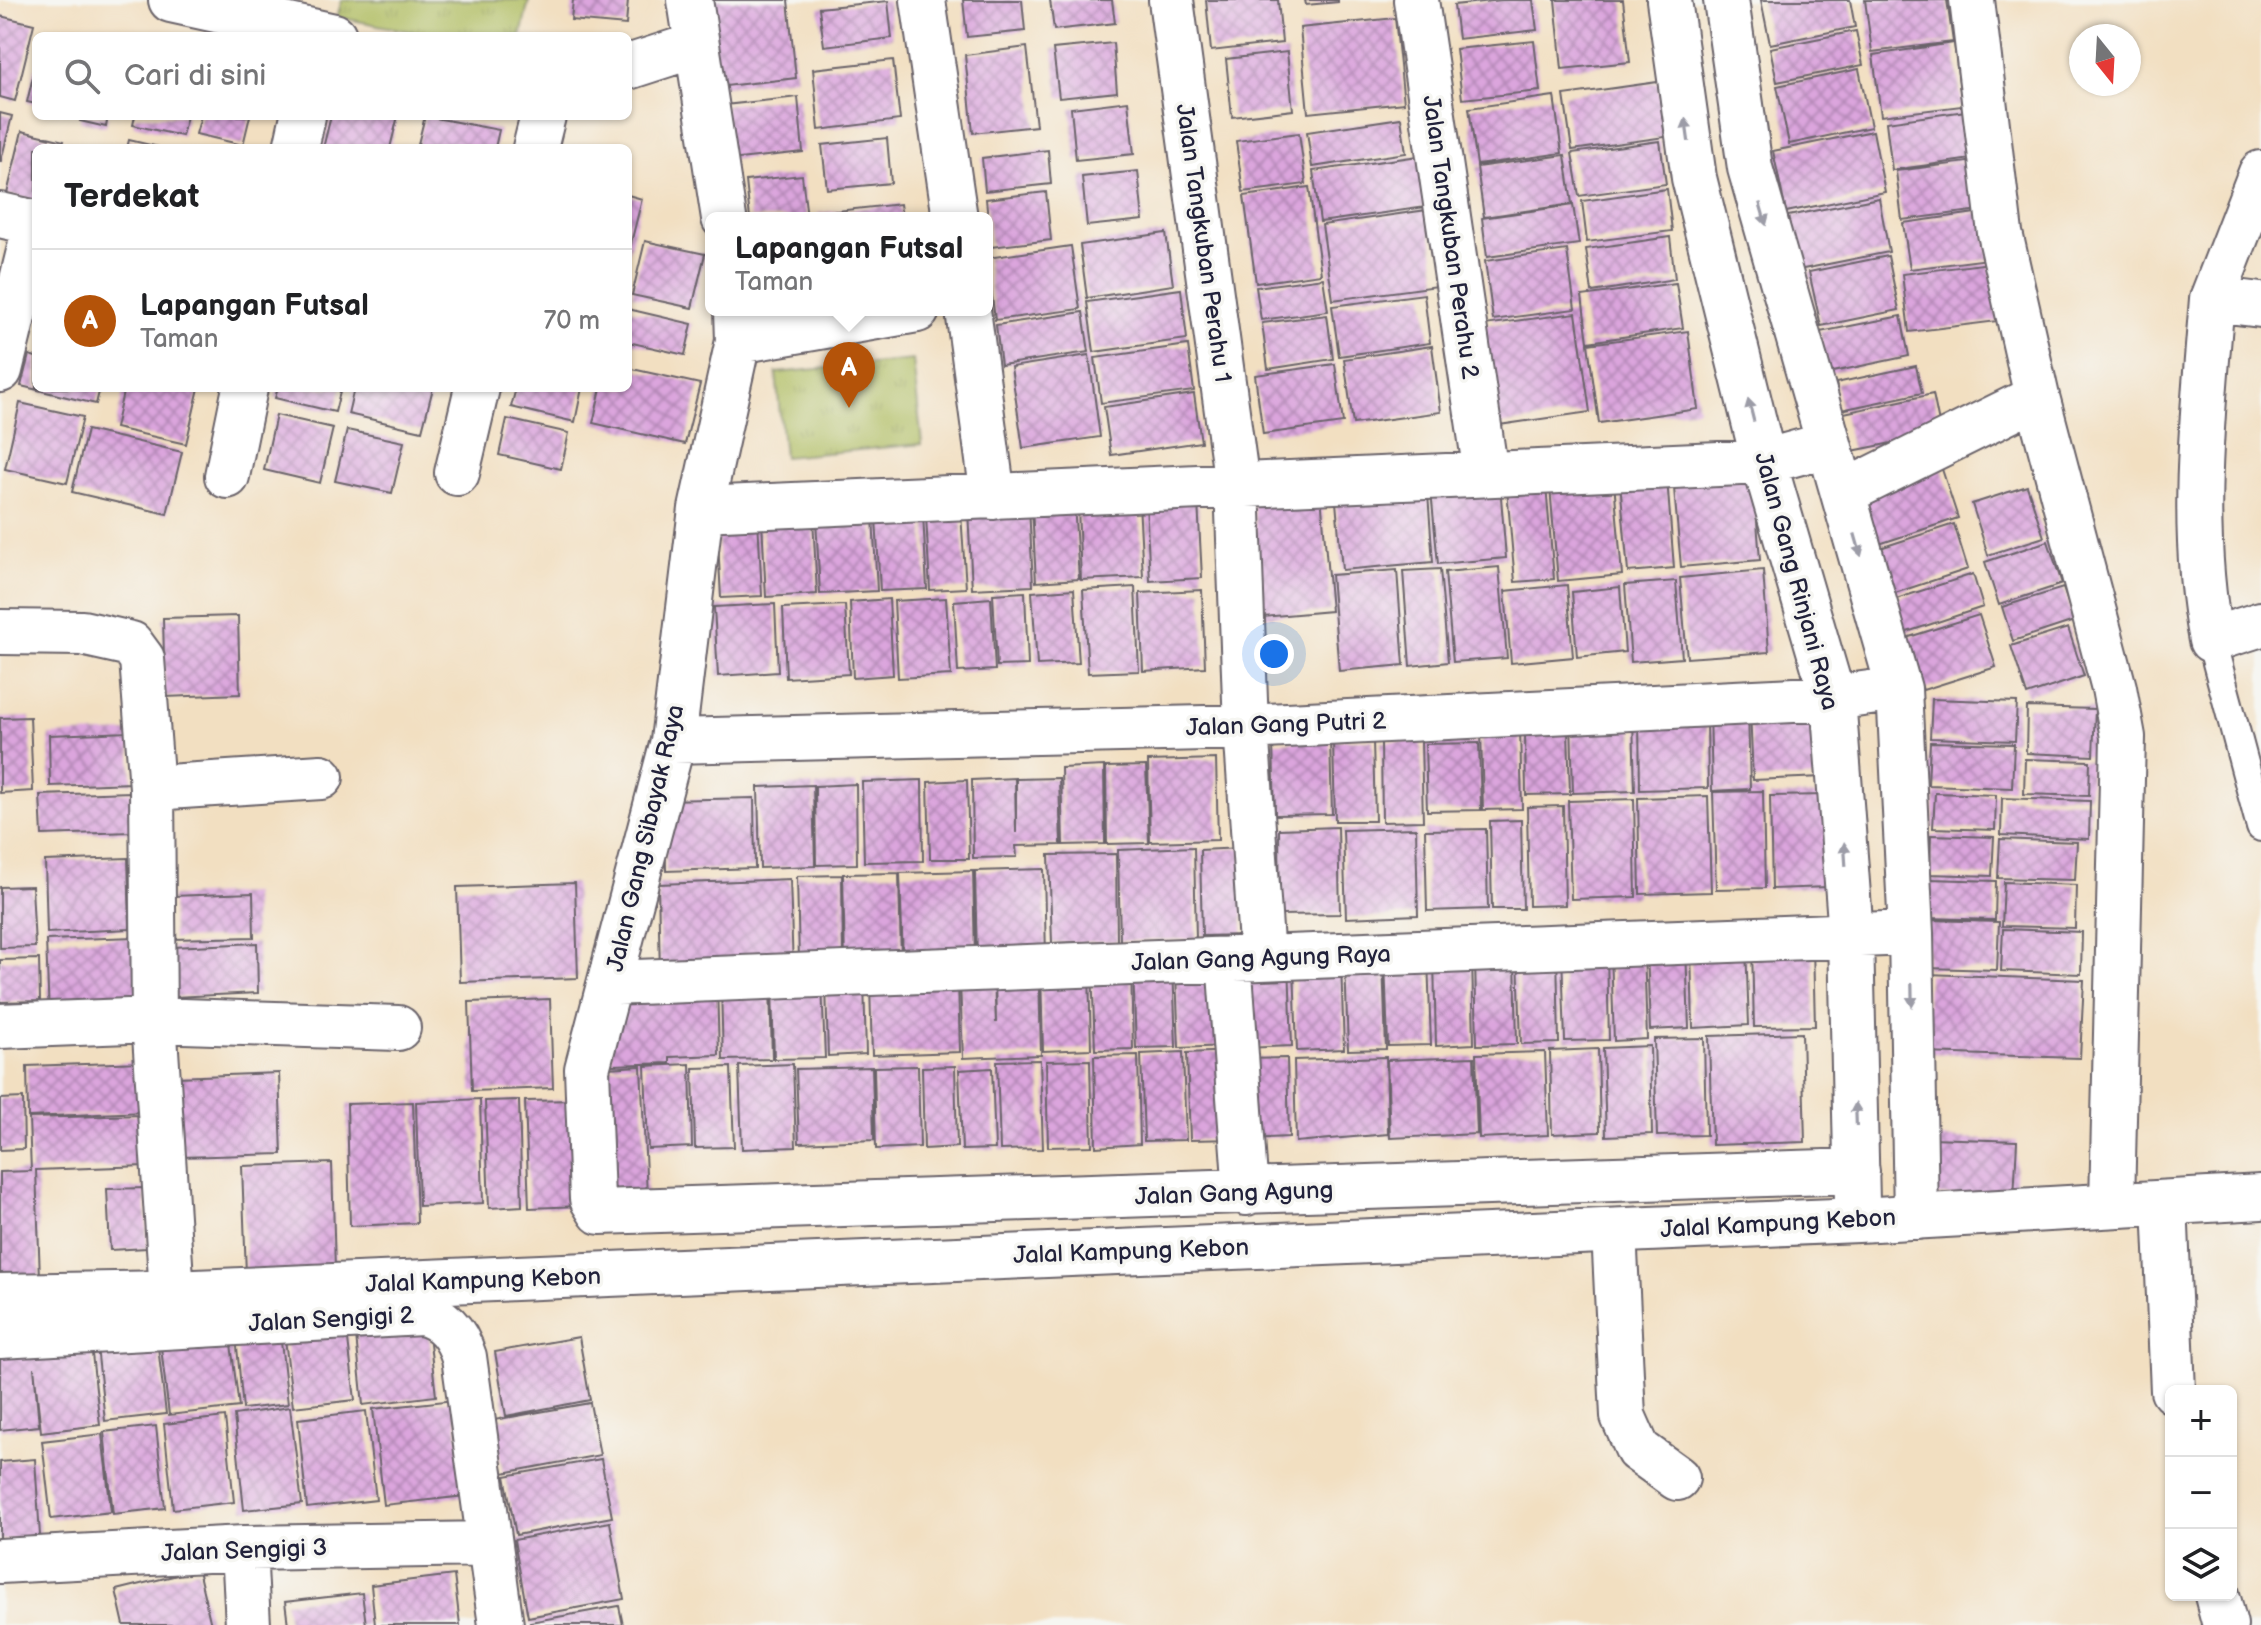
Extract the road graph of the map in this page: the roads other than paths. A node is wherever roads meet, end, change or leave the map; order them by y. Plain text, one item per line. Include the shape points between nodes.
1 (171, 0) edge
2 (690, 0) edge
3 (923, 0) edge
4 (1171, 0) edge
5 (1416, 0) edge
6 (1669, 0) edge
7 (1726, 0) edge
8 (1972, 0) edge
9 (326, 26) edge
10 (696, 45) junction
11 (632, 66) edge
12 (302, 120) edge
13 (542, 120) edge
14 (297, 144) edge
15 (536, 144) edge
16 (1750, 168) junction
17 (2261, 173) edge
18 (1694, 178) junction
19 (723, 212) edge
20 (954, 212) edge
21 (0, 215) edge
22 (32, 222) edge
23 (32, 239) edge
24 (2212, 299) junction
25 (2261, 305) edge
26 (850, 316) edge
27 (969, 316) edge
28 (737, 326) edge
29 (0, 370) edge
30 (244, 392) edge
31 (476, 392) edge
32 (2037, 397) junction
33 (1829, 444) junction
34 (1764, 462) junction
35 (457, 473) dead end
36 (1486, 474) junction
37 (227, 476) dead end
38 (1237, 485) junction
39 (1843, 493) junction
40 (993, 497) junction
41 (701, 509) junction
42 (2261, 624) edge
43 (0, 632) edge
44 (2211, 640) junction
45 (1899, 689) junction
46 (1833, 698) junction
47 (1246, 727) junction
48 (673, 741) junction
49 (321, 777) dead end
50 (152, 788) junction
51 (2261, 827) edge
52 (1911, 933) junction
53 (1851, 935) junction
54 (1245, 959) junction
55 (610, 983) junction
56 (154, 1020) junction
57 (0, 1026) edge
58 (398, 1028) dead end
59 (1857, 1171) junction
60 (1246, 1193) junction
61 (2261, 1197) edge
62 (2165, 1203) junction
63 (2112, 1204) junction
64 (610, 1214) joint
65 (1916, 1217) junction
66 (1858, 1220) junction
67 (1614, 1231) junction
68 (172, 1293) junction
69 (0, 1296) edge
70 (0, 1336) edge
71 (2173, 1385) edge
72 (1677, 1478) dead end
73 (489, 1544) junction
74 (244, 1548) junction
75 (0, 1561) edge
76 (2219, 1601) edge
77 (248, 1625) edge
78 (501, 1625) edge
79 (2225, 1625) edge

1 - 9 street
2 - 10 street
3 - 20 street
4 - 38 street, Jalan Tangkuban Perahu 1
5 - 36 street, Jalan Tangkuban Perahu 2
18 -> 6 street, Jalan Gang Rinjani Raya
7 - 16 street
8 - 32 street via 2000,233
10 - 11 street
10 - 19 street
12 - 14 street
13 - 15 street
16 - 18 street
16 -> 33 street
17 - 24 street
34 -> 18 street, Jalan Gang Rinjani Raya
21 - 22 street
23 - 29 street
24 - 25 street
24 - 44 street via 2199,462
26 - 28 street
27 - 40 street
28 - 41 street, Jalan Gang Sibayak Raya
30 - 37 street
31 - 35 street
32 - 39 street
32 - 63 street via 2123,737
33 - 34 street
33 - 39 street
34 - 36 street
34 - 46 street, Jalan Gang Rinjani Raya
36 - 38 street
38 - 40 street
38 - 47 street, Jalan Tangkuban Perahu 1
39 -> 45 street
40 - 41 street
41 - 48 street, Jalan Gang Sibayak Raya
42 - 44 street
43 - 50 street via 82,633 131,644 142,659
44 - 51 lane
45 - 46 street, Jalan Gang Putri 2
45 - 52 street
46 - 47 street, Jalan Gang Putri 2
53 -> 46 street, Jalan Gang Rinjani Raya
47 - 48 street, Jalan Gang Putri 2
47 - 54 street, Jalan Tangkuban Perahu 1
48 - 55 street, Jalan Gang Sibayak Raya
49 - 50 street
50 - 56 street
52 - 53 street, Jalan Gang Agung Raya
52 -> 65 street
53 - 54 street, Jalan Gang Agung Raya
59 -> 53 street, Jalan Gang Rinjani Raya
54 - 55 street, Jalan Gang Agung Raya
54 - 60 street, Jalan Tangkuban Perahu 1
55 - 64 street, Jalan Gang Sibayak Raya via 586,1083 592,1199 600,1212
56 - 57 street
56 - 58 street
56 - 68 street
59 - 60 street, Jalan Gang Agung
59 - 66 street, Jalan Gang Rinjani Raya
60 - 64 street, Jalan Gang Agung
61 - 62 street, Jalal Kampung Kebon
62 - 63 street, Jalal Kampung Kebon
62 - 71 street
63 - 65 street, Jalal Kampung Kebon
65 - 66 street, Jalal Kampung Kebon
66 - 67 street, Jalal Kampung Kebon
67 - 68 street, Jalal Kampung Kebon
67 - 72 street via 1623,1416 1642,1455
68 - 69 street, Jalal Kampung Kebon
70 - 73 street, Jalan Sengigi 2 via 433,1315 454,1334 464,1357
73 - 74 street, Jalan Sengigi 3
73 - 78 street, Jalan Sengigi 2
74 - 75 street, Jalan Sengigi 3
74 - 77 street
76 - 79 street

